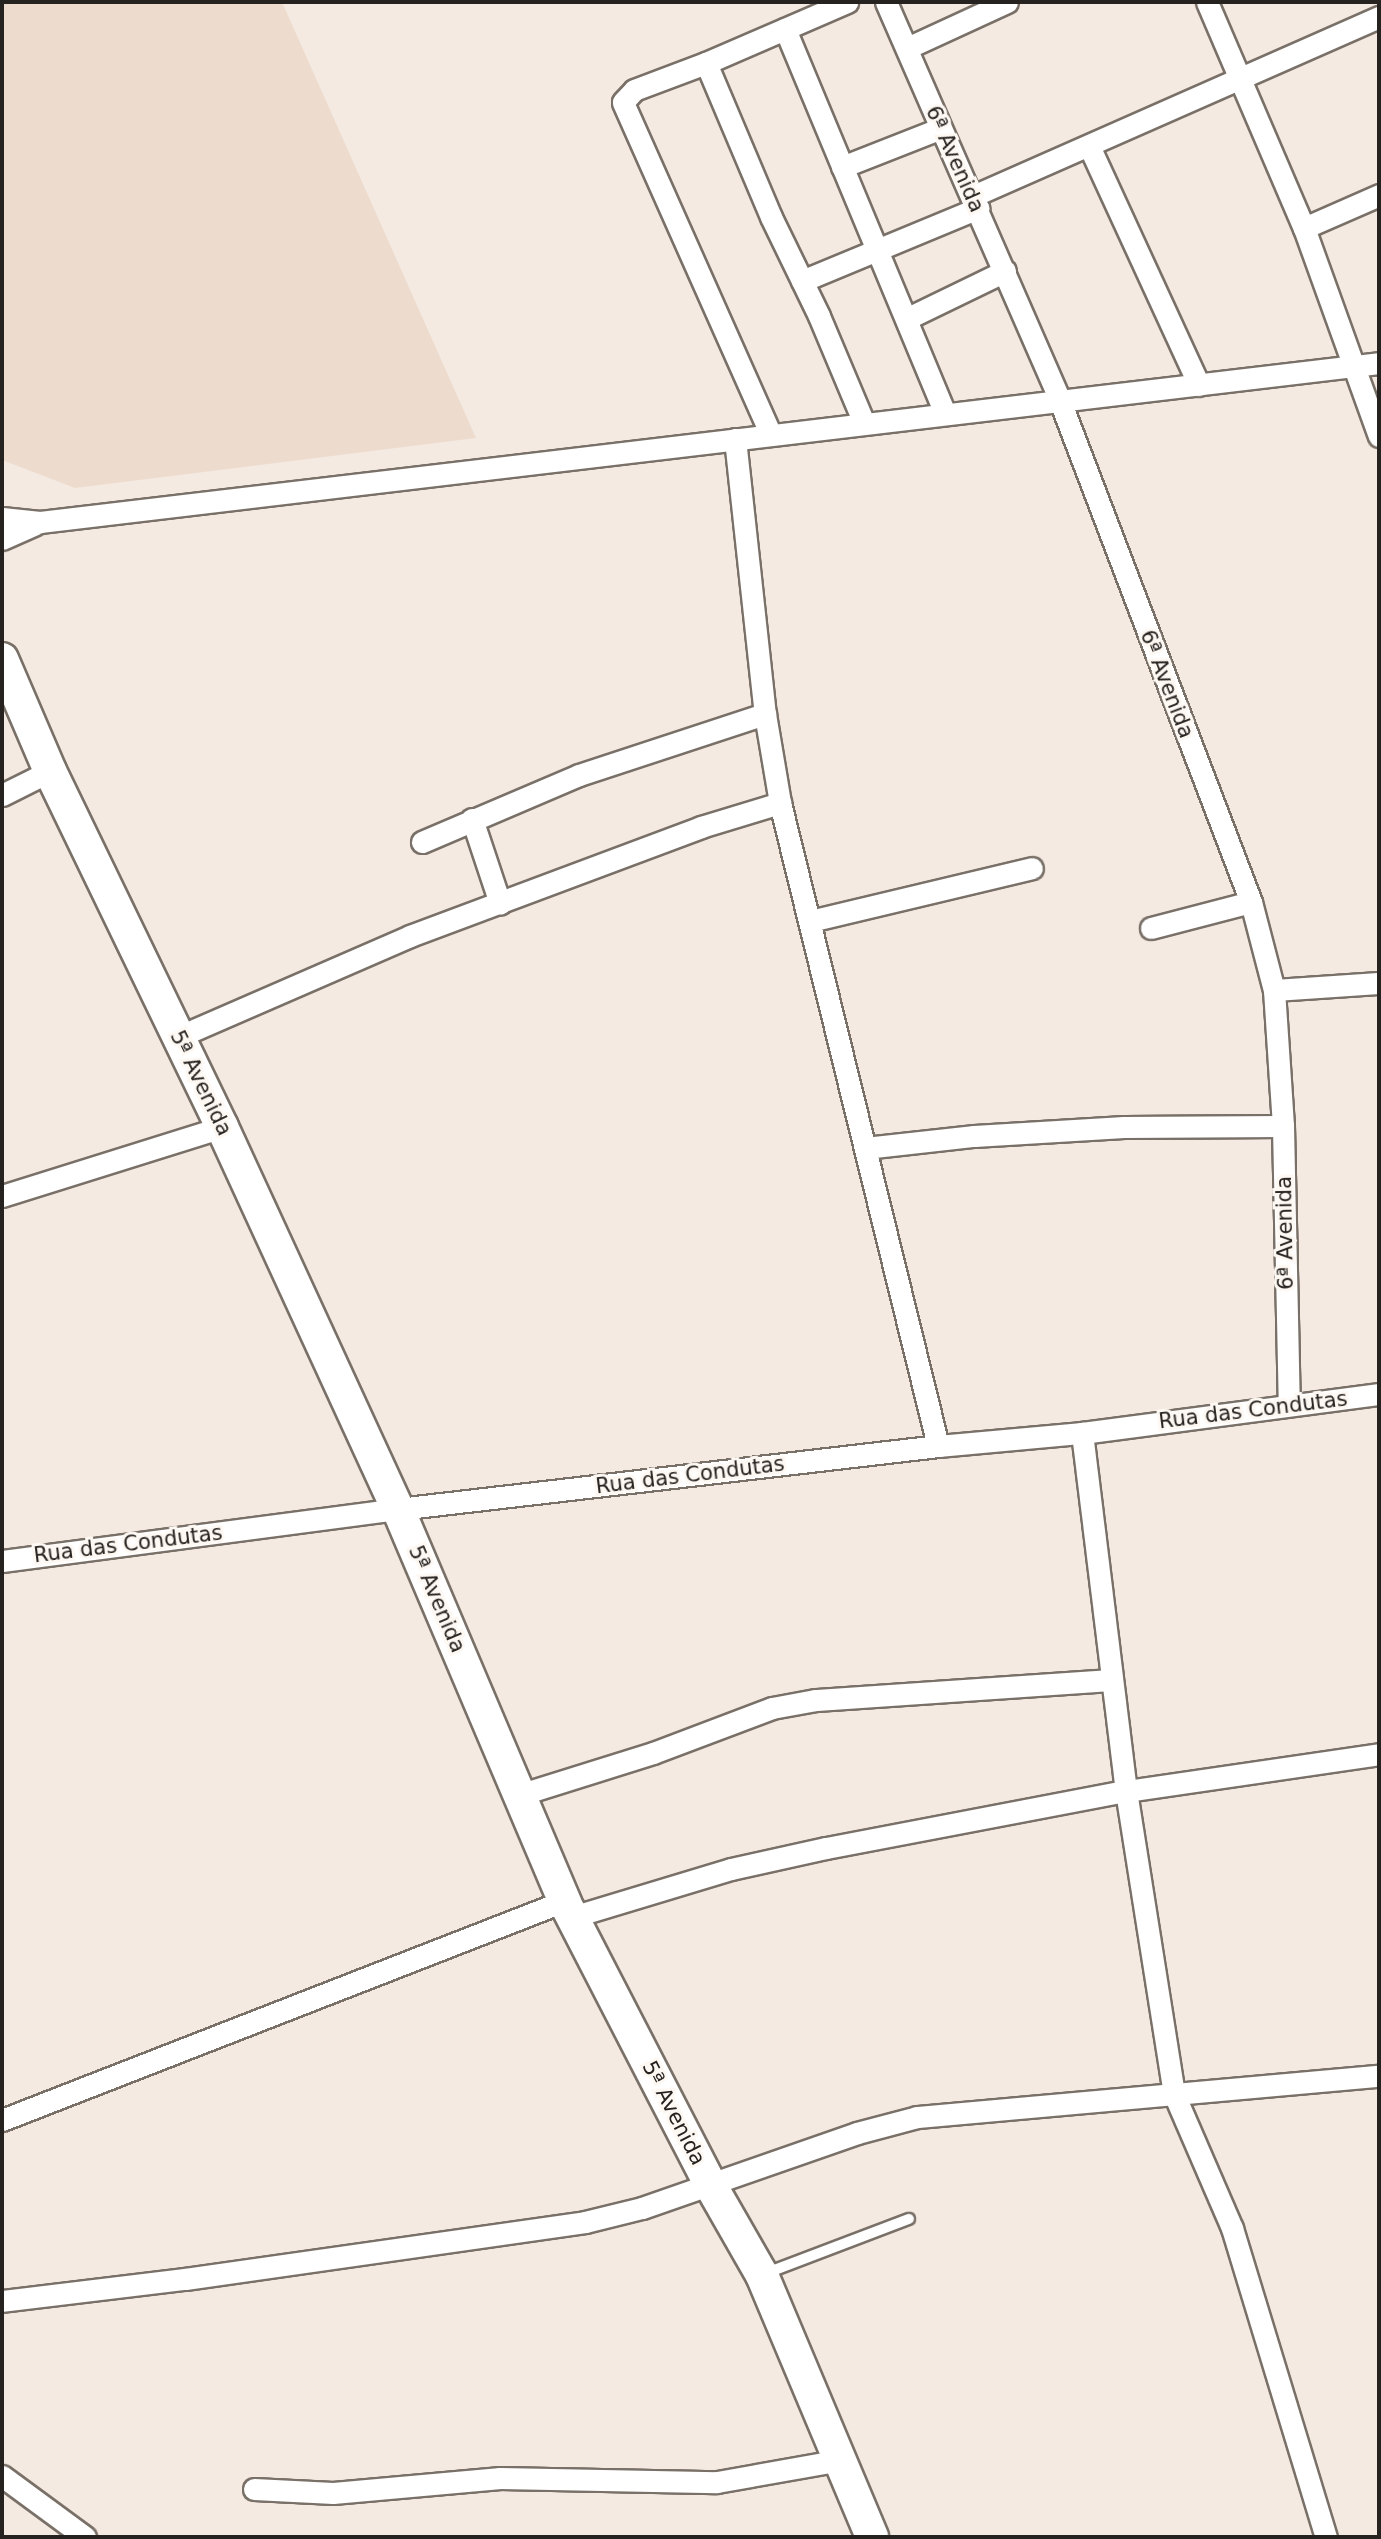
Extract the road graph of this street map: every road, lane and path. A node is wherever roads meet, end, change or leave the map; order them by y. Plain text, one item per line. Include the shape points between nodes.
1 (847, 2) edge
2 (886, 2) edge
3 (1007, 2) edge
4 (1207, 2) edge
5 (1379, 17) edge
6 (785, 29) junction
7 (907, 48) junction
8 (706, 63) junction
9 (1242, 78) junction
10 (941, 128) junction
11 (1089, 146) junction
12 (842, 167) junction
13 (1379, 195) edge
14 (975, 202) junction
15 (1304, 228) junction
16 (877, 252) junction
17 (1004, 271) junction
18 (802, 281) junction
19 (906, 319) junction
20 (1379, 363) edge
21 (1356, 367) junction
22 (1199, 385) junction
23 (1060, 401) junction
24 (945, 414) junction
25 (864, 423) junction
26 (771, 435) junction
27 (1379, 436) edge
28 (735, 439) junction
29 (2, 518) edge
30 (40, 522) junction
31 (2, 539) edge
32 (2, 659) edge
33 (765, 715) junction
34 (50, 771) junction
35 (2, 795) edge
36 (780, 803) junction
37 (472, 819) junction
38 (422, 842) dead end
39 (1032, 868) dead end
40 (1251, 902) junction
41 (500, 903) junction
42 (810, 921) junction
43 (1151, 928) dead end
44 (1379, 983) edge
45 (1274, 990) junction
46 (178, 1037) junction
47 (1283, 1126) junction
48 (222, 1127) junction
49 (865, 1149) junction
50 (2, 1194) edge
51 (1379, 1394) edge
52 (1289, 1404) junction
53 (1082, 1433) junction
54 (938, 1446) junction
55 (398, 1508) junction
56 (2, 1561) edge
57 (1111, 1680) junction
58 (1379, 1754) edge
59 (1126, 1791) junction
60 (519, 1795) junction
61 (568, 1909) junction
62 (1379, 2076) edge
63 (1174, 2094) junction
64 (2, 2120) edge
65 (711, 2186) junction
66 (909, 2219) dead end
67 (762, 2275) junction
68 (2, 2301) edge
69 (840, 2460) junction
70 (2, 2476) edge
71 (254, 2489) dead end
72 (86, 2537) edge
73 (872, 2537) edge
74 (1326, 2537) edge

1 - 6 street
2 - 7 street, 6ª Avenida
3 - 7 street
4 - 9 street
5 - 9 street
6 - 8 street
6 - 12 street
7 - 10 street, 6ª Avenida
8 - 18 street
8 - 26 street via 634,90 623,102
9 - 11 street
9 - 15 street
10 - 12 street
10 - 14 street, 6ª Avenida
11 - 14 street
11 - 22 street
12 - 16 street
13 - 15 street
14 - 16 street
14 - 17 street, 6ª Avenida
15 - 21 street
16 - 18 street
16 - 19 street
17 - 19 street
17 - 23 street, 6ª Avenida
18 - 25 street
19 - 24 street
20 - 21 street
21 - 22 street
21 - 27 street
22 - 23 street
23 - 24 street
23 - 40 street, 6ª Avenida
24 - 25 street
25 - 26 street
26 - 28 street
28 - 30 street
28 - 33 street
29 - 30 street
30 - 31 street
32 - 34 street, 5ª Avenida
33 - 36 street
33 - 37 street via 579,775
34 - 35 street
34 - 46 street, 5ª Avenida
36 - 41 street via 701,827
36 - 42 street
37 - 38 street
37 - 41 street
39 - 42 street
40 - 43 street
40 - 45 street, 6ª Avenida
41 - 46 street via 386,946
42 - 49 street
44 - 45 street
45 - 47 street, 6ª Avenida
46 - 48 street, 5ª Avenida
47 - 49 street via 974,1136
47 - 52 street, 6ª Avenida
48 - 50 street
48 - 55 street, 5ª Avenida
49 - 54 street
51 - 52 street, Rua das Condutas
52 - 53 street, Rua das Condutas
53 - 54 street, Rua das Condutas
53 - 57 street
54 - 55 street, Rua das Condutas
55 - 56 street, Rua das Condutas
55 - 60 street, 5ª Avenida
57 - 59 street
57 - 60 street via 816,1700 772,1708 653,1753
58 - 59 street
59 - 61 street via 731,1869
59 - 63 street
60 - 61 street, 5ª Avenida
61 - 64 street
61 - 65 street, 5ª Avenida
62 - 63 street
63 - 65 street via 917,2117 821,2145
63 - 74 street via 1232,2228
65 - 67 street, 5ª Avenida
65 - 68 street via 585,2222
66 - 67 lane
67 - 69 street, 5ª Avenida
69 - 71 street via 717,2482 500,2478 333,2493
69 - 73 street, 5ª Avenida
70 - 72 street

